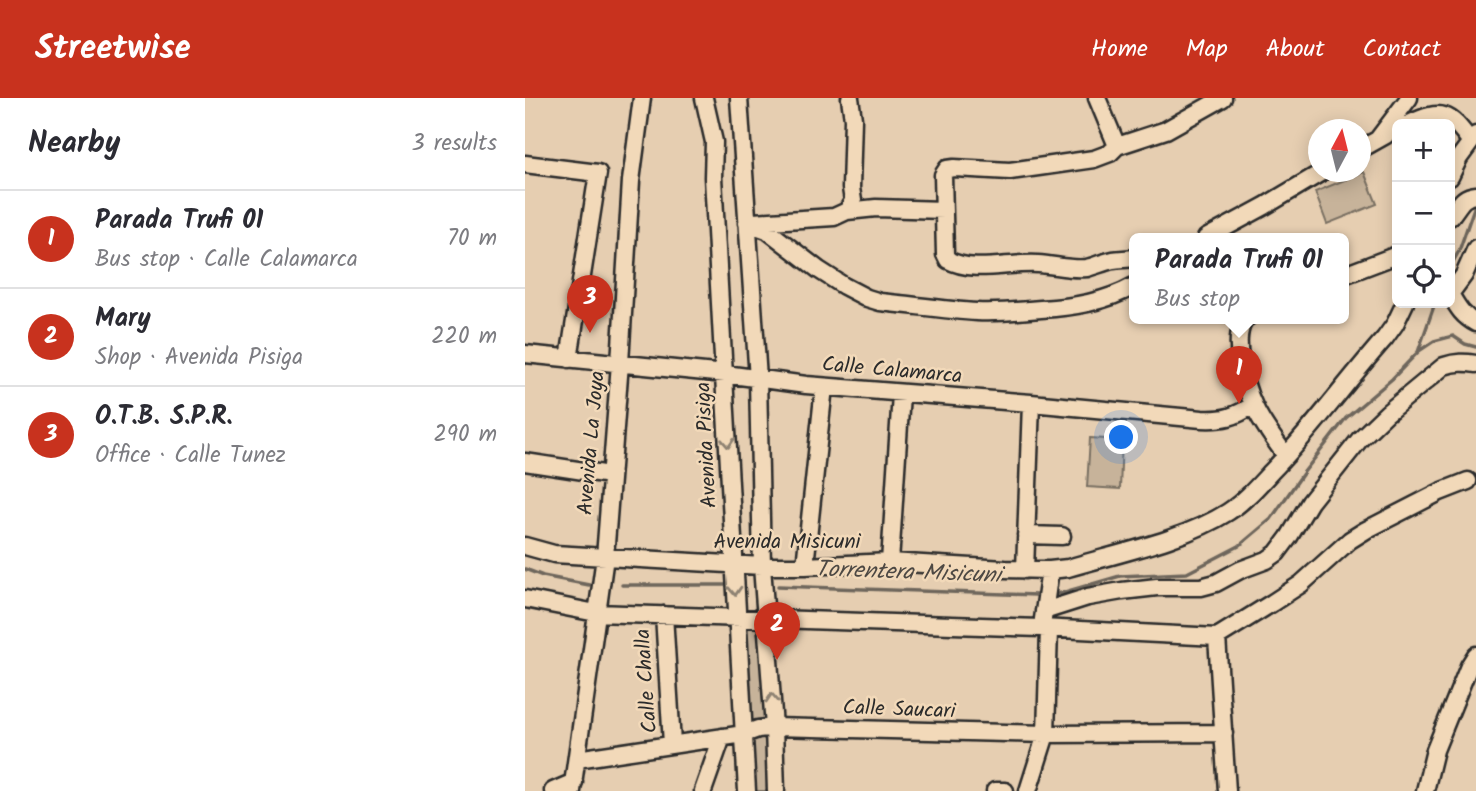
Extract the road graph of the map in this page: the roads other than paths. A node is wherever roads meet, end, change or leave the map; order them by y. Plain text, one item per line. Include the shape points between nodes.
1 (642, 98) edge
2 (704, 98) edge
3 (739, 98) edge
4 (850, 98) edge
5 (1097, 98) edge
6 (1223, 98) edge
7 (1409, 98) edge
8 (1420, 119) edge
9 (1453, 119) edge
10 (1455, 121) edge
11 (1392, 132) edge
12 (1473, 138) edge
13 (1378, 139) junction
14 (1371, 143) edge
15 (1117, 146) junction
16 (525, 164) edge
17 (1455, 166) edge
18 (1308, 180) edge
19 (1476, 195) edge
20 (944, 210) junction
21 (1455, 210) edge
22 (847, 211) junction
23 (747, 223) junction
24 (1213, 233) edge
25 (1476, 248) edge
26 (1392, 257) edge
27 (1129, 258) edge
28 (1349, 273) edge
29 (1455, 287) edge
30 (1129, 289) edge
31 (1455, 303) edge
32 (1403, 308) edge
33 (1476, 323) edge
34 (1242, 324) edge
35 (525, 354) edge
36 (569, 359) junction
37 (620, 363) junction
38 (1476, 364) edge
39 (725, 374) junction
40 (758, 379) junction
41 (824, 387) junction
42 (901, 394) junction
43 (1031, 403) junction
44 (1253, 405) junction
45 (1286, 456) junction
46 (525, 462) edge
47 (610, 475) junction
48 (1468, 481) dead end
49 (1026, 536) junction
50 (1062, 536) dead end
51 (525, 546) edge
52 (605, 557) junction
53 (890, 562) junction
54 (734, 565) junction
55 (762, 566) junction
56 (805, 566) junction
57 (1025, 570) junction
58 (1050, 570) junction
59 (525, 599) edge
60 (1044, 611) junction
61 (596, 613) junction
62 (663, 615) junction
63 (737, 618) junction
64 (767, 618) junction
65 (1045, 629) junction
66 (1217, 637) junction
67 (1476, 655) edge
68 (774, 727) junction
69 (1224, 733) junction
70 (744, 734) junction
71 (1046, 734) junction
72 (722, 737) junction
73 (672, 744) junction
74 (577, 759) junction
75 (573, 787) edge
76 (553, 791) edge
77 (703, 791) edge
78 (747, 791) edge
79 (776, 791) edge
80 (995, 791) edge
81 (1005, 791) edge
82 (1028, 791) edge
83 (1227, 791) edge
84 (1425, 791) edge

1 - 37 street, Avenida La Joya via 631,181
2 - 39 street, Avenida Pisiga via 715,142 713,177
3 - 23 street
4 - 22 street via 853,201
5 - 15 street
6 - 15 street via 1166,130
7 - 13 street
8 - 9 street
10 - 12 street
11 - 13 street
12 - 17 street
13 - 14 street
15 - 20 street via 1094,159 1063,164 1010,171 947,169 943,175
16 - 36 street via 598,173
18 - 24 street
19 - 21 street via 1461,200
20 - 22 street
20 - 27 street via 945,254 955,264 1038,264 1069,269
22 - 23 street via 834,217
23 - 30 street via 767,230 836,281 880,302 1002,312 1095,302
23 - 40 street
25 - 29 street
26 - 28 street
31 - 33 street
32 - 45 street, Avenida Misicuni via 1385,338
34 - 44 street via 1238,350
35 - 36 street, Calle Calamarca
36 - 37 street, Calle Calamarca
37 - 39 street, Calle Calamarca
37 - 47 street, Avenida La Joya
38 - 60 street via 1444,366 1387,412 1353,448 1277,553 1267,560 1201,587 1122,591
39 - 40 street, Calle Calamarca
39 -> 54 street, Avenida Pisiga
40 - 41 street, Calle Calamarca
40 - 55 street
41 - 42 street, Calle Calamarca
41 - 56 street
42 - 43 street, Calle Calamarca
42 - 53 street
43 - 44 street, Calle Calamarca via 1220,420
43 - 49 street
44 - 45 street
45 - 58 street, Avenida Misicuni via 1248,496 1212,522 1121,553
46 - 47 street
47 - 52 street, Avenida La Joya
48 - 66 street via 1366,530 1301,584
49 - 50 street
49 - 57 street
51 - 52 street, Avenida Misicuni via 554,554
52 - 54 street, Avenida Misicuni
52 - 61 street, Avenida La Joya
53 - 56 street, Avenida Misicuni
53 - 57 street, Avenida Misicuni
54 - 55 street, Avenida Misicuni
54 -> 63 street, Avenida Pisiga
55 - 56 street, Avenida Misicuni
55 - 64 street
57 - 58 street, Avenida Misicuni
58 - 60 street
59 - 61 street
60 - 65 street
61 - 62 street
61 - 74 street, Avenida La Joya
62 - 63 street
62 - 73 street, Calle Challa
63 - 64 street
63 - 70 street, Avenida Pisiga
64 - 65 street
68 -> 64 street
65 - 66 street
65 - 71 street
66 - 69 street
67 - 84 street via 1435,750
68 - 70 street, Calle Saucari
68 - 71 street, Calle Saucari
68 - 79 street
69 - 71 street, Calle Saucari
69 - 83 street
70 - 72 street, Calle Saucari
70 - 78 street, Avenida Pisiga
71 - 82 street
72 - 73 street, Calle Saucari
72 - 77 street
73 - 74 street, Calle Saucari
74 - 75 street, Avenida La Joya
75 - 76 street
80 - 81 street

